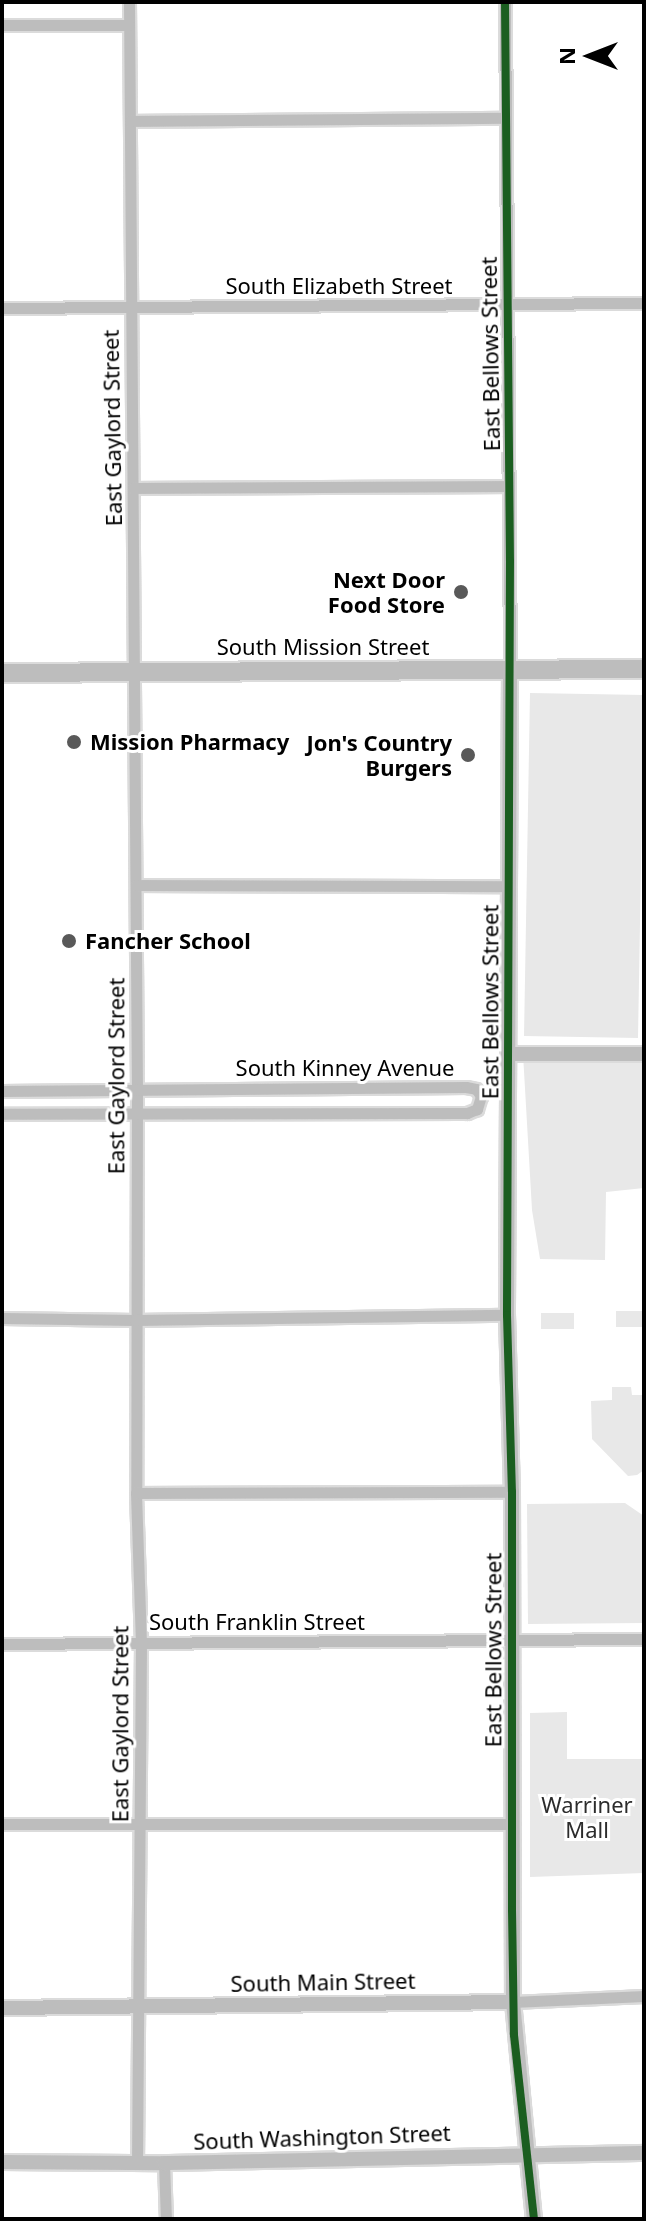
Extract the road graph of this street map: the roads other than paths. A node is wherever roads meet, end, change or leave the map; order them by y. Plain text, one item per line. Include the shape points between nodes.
1 (129, 2) edge
2 (505, 2) edge
3 (2, 25) edge
4 (129, 25) junction
5 (504, 118) junction
6 (130, 121) junction
7 (644, 303) edge
8 (508, 305) junction
9 (131, 307) junction
10 (2, 308) edge
11 (509, 486) junction
12 (133, 488) junction
13 (644, 669) edge
14 (133, 671) junction
15 (510, 671) junction
16 (2, 673) edge
17 (136, 885) junction
18 (509, 886) junction
19 (508, 1054) junction
20 (644, 1054) edge
21 (137, 1090) junction
22 (2, 1091) edge
23 (137, 1113) junction
24 (2, 1114) edge
25 (507, 1315) junction
26 (2, 1318) edge
27 (135, 1320) junction
28 (512, 1492) junction
29 (136, 1493) junction
30 (644, 1639) edge
31 (512, 1640) junction
32 (141, 1643) junction
33 (2, 1644) edge
34 (2, 1824) edge
35 (511, 1824) junction
36 (140, 1827) junction
37 (644, 1996) edge
38 (513, 2002) junction
39 (140, 2006) junction
40 (2, 2008) edge
41 (529, 2153) junction
42 (644, 2153) edge
43 (2, 2162) edge
44 (137, 2163) junction
45 (164, 2163) junction
46 (166, 2219) edge
47 (534, 2219) edge

1 - 4 street, East Gaylord Street
2 - 5 street, East Bellows Street
3 - 4 street
4 - 6 street, East Gaylord Street
5 - 6 street
5 - 8 street, East Bellows Street
6 - 9 street, East Gaylord Street
7 - 8 street, South Elizabeth Street
8 - 9 street, South Elizabeth Street
8 - 11 street, East Bellows Street
9 - 10 street, South Elizabeth Street
9 - 12 street, East Gaylord Street
11 - 12 street
11 - 15 street, East Bellows Street
12 - 14 street, East Gaylord Street
13 - 15 main road, South Mission Street
14 - 15 main road, South Mission Street
14 - 16 main road, South Mission Street
14 - 17 street, East Gaylord Street
15 - 18 street, East Bellows Street
17 - 18 street
17 - 21 street, East Gaylord Street
18 - 19 street, East Bellows Street
19 - 20 street
19 - 25 street, East Bellows Street
21 - 22 street, South Kinney Avenue
21 - 23 street, East Gaylord Street
21 - 23 street, South Kinney Avenue via 466,1087 478,1090 481,1100 467,1113
23 - 24 street, South Kinney Avenue
23 - 27 street, East Gaylord Street
25 - 27 street
25 - 28 street, East Bellows Street
26 - 27 street
27 - 29 street, East Gaylord Street
28 - 29 street
28 - 31 street, East Bellows Street
29 - 32 street, East Gaylord Street
30 - 31 street, South Franklin Street
31 - 32 street, South Franklin Street
31 - 35 street, East Bellows Street
32 - 33 street, South Franklin Street
32 - 36 street, East Gaylord Street
34 - 36 street
35 - 36 street
35 - 38 street, East Bellows Street
36 - 39 street, East Gaylord Street
37 - 38 street, South Main Street
38 - 39 street, South Main Street
38 - 41 street, East Bellows Street
39 - 40 street, South Main Street
39 - 44 street, East Gaylord Street
41 - 42 street, South Washington Street
41 - 45 street, South Washington Street
41 - 47 street, East Bellows Street
43 - 44 street, South Washington Street
44 - 45 street, South Washington Street
45 - 46 street

